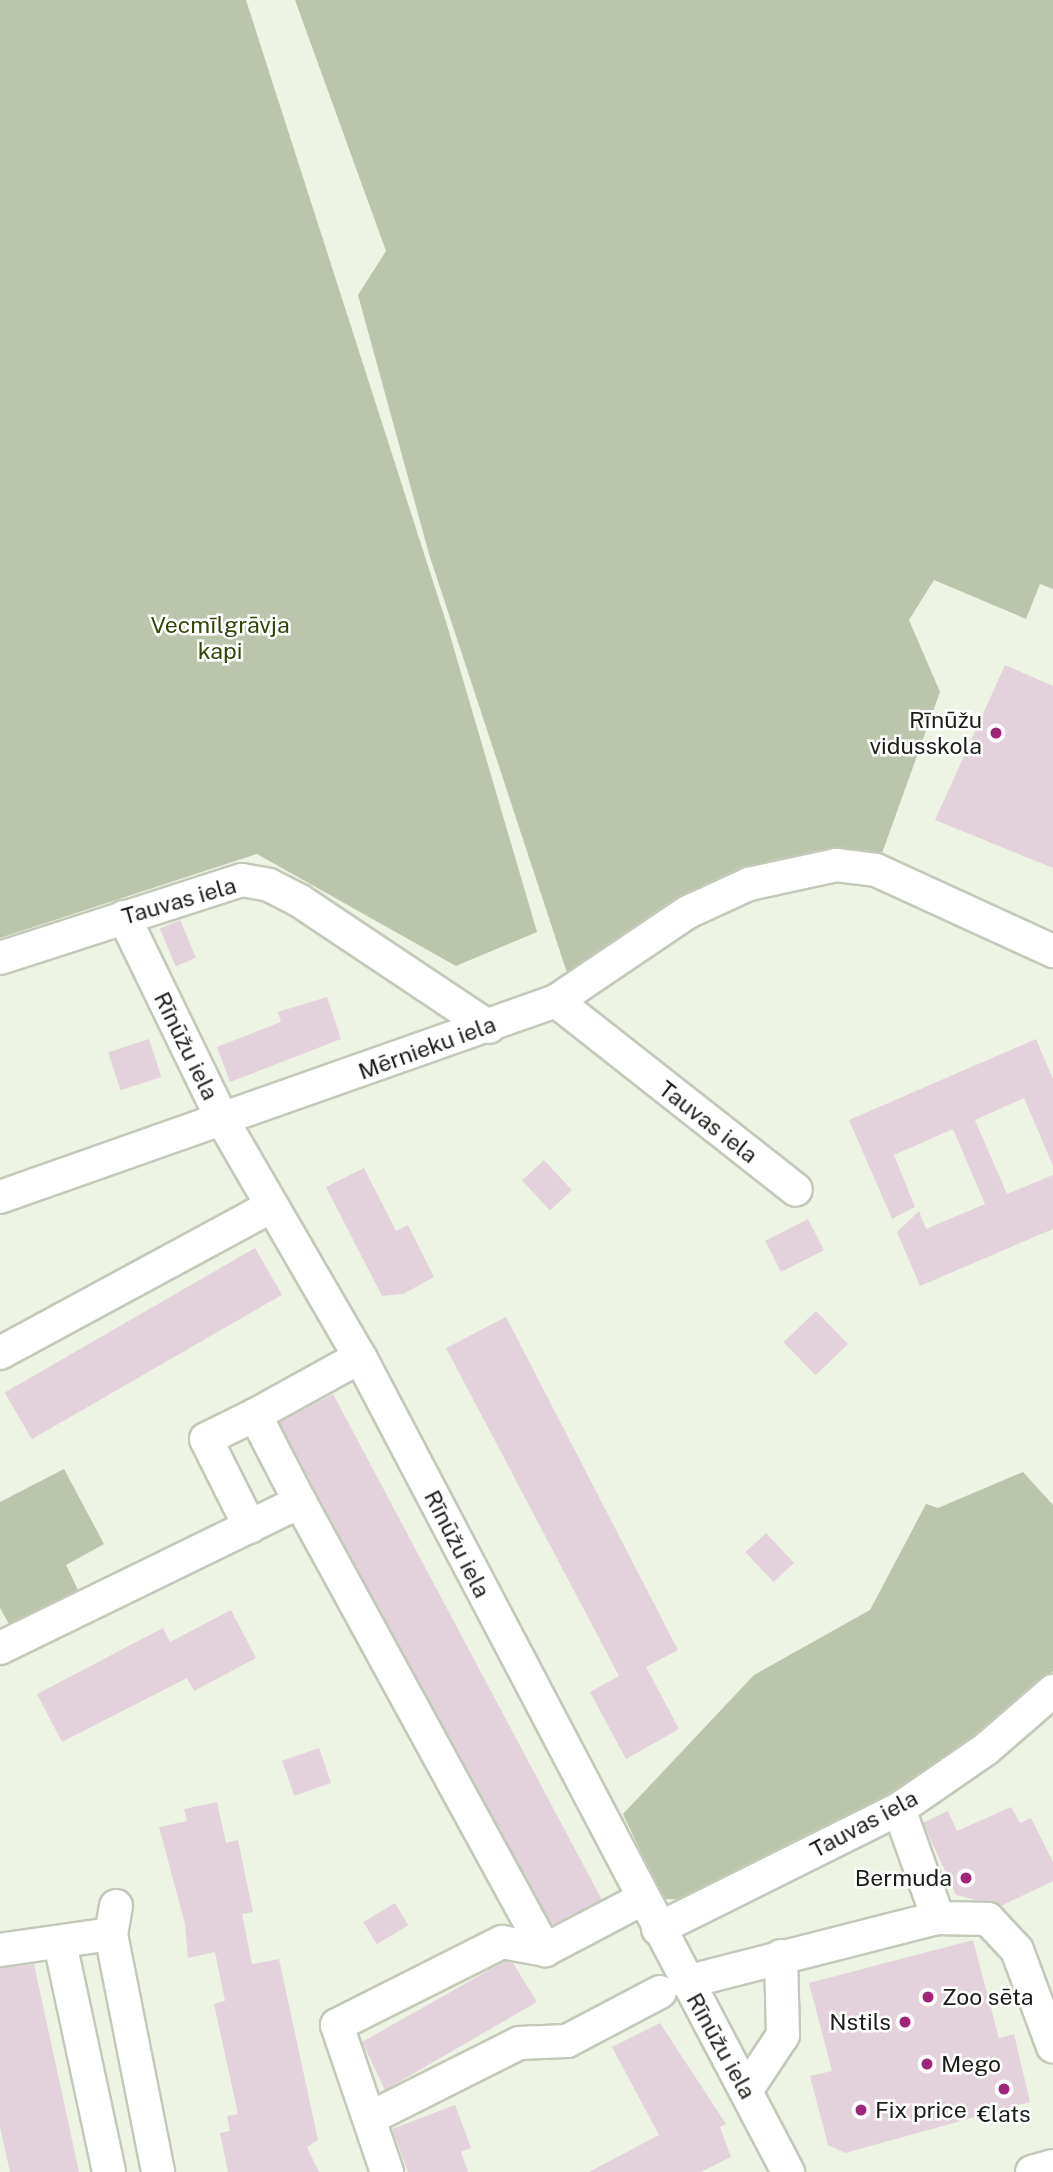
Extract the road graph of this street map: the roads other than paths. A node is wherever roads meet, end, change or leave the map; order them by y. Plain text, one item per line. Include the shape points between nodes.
1 (124, 917) junction
2 (1053, 951) edge
3 (0, 958) edge
4 (556, 1001) junction
5 (489, 1027) junction
6 (223, 1121) junction
7 (796, 1190) dead end
8 (0, 1198) edge
9 (272, 1206) junction
10 (0, 1353) edge
11 (360, 1357) junction
12 (255, 1415) junction
13 (300, 1502) junction
14 (250, 1527) junction
15 (0, 1648) edge
16 (1053, 1692) edge
17 (899, 1809) junction
18 (642, 1899) junction
19 (938, 1918) junction
20 (658, 1929) junction
21 (60, 1943) junction
22 (0, 1950) edge
23 (545, 1950) junction
24 (782, 1956) junction
25 (673, 1987) junction
26 (1053, 2047) edge
27 (746, 2091) junction
28 (370, 2118) junction
29 (1053, 2166) edge
30 (378, 2168) edge
31 (109, 2172) edge
32 (158, 2172) edge
33 (789, 2172) edge
34 (1032, 2172) edge

1 - 3 street, Tauvas iela
1 - 5 street, Tauvas iela via 242,880 269,885
1 - 6 street, Rīnūžu iela
2 - 4 street, Mērnieku iela via 876,870 836,865 749,884 688,912
4 - 5 street, Mērnieku iela
4 - 7 street, Tauvas iela
5 - 6 street, Mērnieku iela
6 - 8 street, Mērnieku iela
6 - 9 street, Rīnūžu iela
9 - 10 street
9 - 11 street, Rīnūžu iela
11 - 12 street
11 - 18 street, Rīnūžu iela
12 - 13 street
12 - 14 street via 206,1440
13 - 14 street
13 - 23 street
14 - 15 street
16 - 17 street, Tauvas iela via 986,1749
17 - 19 street
17 - 20 street, Tauvas iela
18 - 20 street, Rīnūžu iela
18 - 23 street
19 - 24 street
19 - 26 street via 988,1919 1017,1950
20 - 25 street, Rīnūžu iela
21 - 22 street
21 - 31 street
21 - 32 street via 113,1920
23 - 28 street via 502,1942 337,2025
24 - 25 street
24 - 27 street via 783,2035
25 - 27 street, Rīnūžu iela
25 - 28 street via 567,2041 519,2043
27 - 33 street, Rīnūžu iela
28 - 30 street
29 - 34 street

